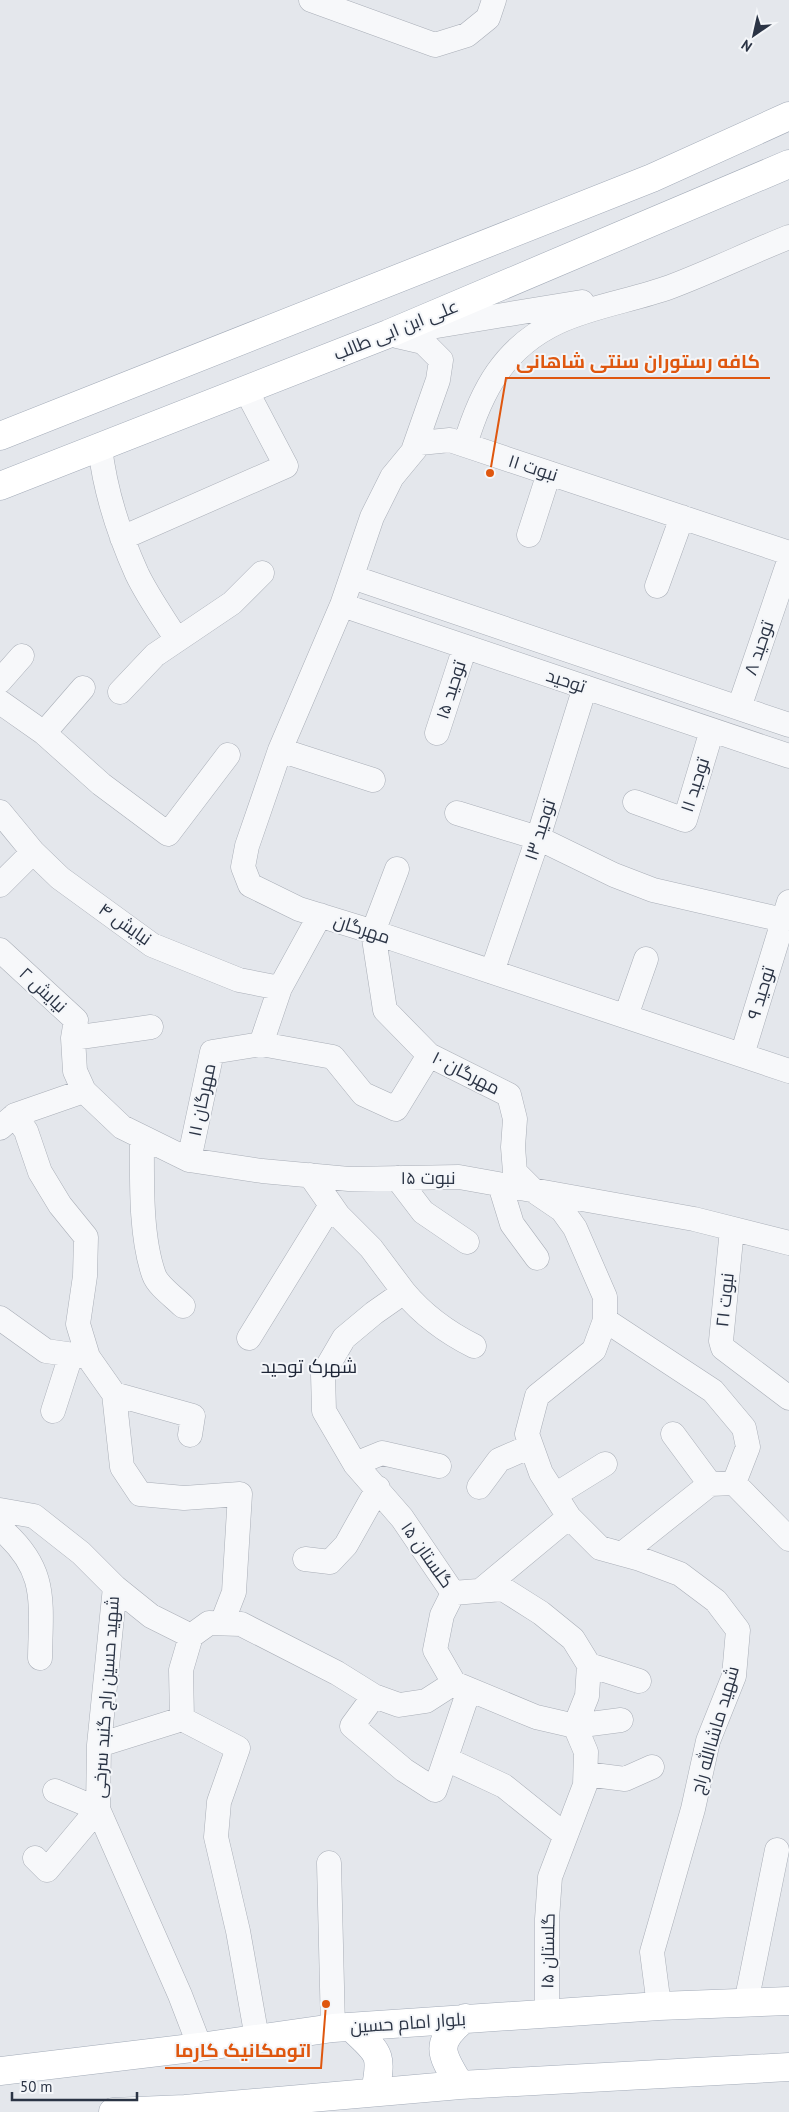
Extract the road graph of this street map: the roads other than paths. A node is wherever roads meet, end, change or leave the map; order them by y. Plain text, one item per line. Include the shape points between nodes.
1 (311, 0) edge
2 (494, 0) edge
3 (789, 116) edge
4 (789, 164) edge
5 (789, 237) edge
6 (670, 287) junction
7 (388, 334) junction
8 (246, 390) junction
9 (0, 436) edge
10 (465, 445) junction
11 (100, 447) junction
12 (413, 451) junction
13 (549, 473) junction
14 (0, 486) edge
15 (682, 517) junction
16 (529, 535) dead end
17 (122, 538) junction
18 (789, 553) edge
19 (789, 561) edge
20 (262, 572) dead end
21 (352, 577) junction
22 (657, 586) dead end
23 (342, 605) junction
24 (176, 640) junction
25 (465, 647) junction
26 (22, 656) dead end
27 (0, 681) edge
28 (585, 687) junction
29 (83, 688) dead end
30 (120, 692) dead end
31 (0, 702) edge
32 (739, 708) junction
33 (789, 725) edge
34 (712, 730) junction
35 (44, 733) junction
36 (437, 733) dead end
37 (280, 750) junction
38 (228, 755) dead end
39 (789, 756) edge
40 (373, 780) dead end
41 (635, 802) dead end
42 (457, 813) dead end
43 (1, 815) edge
44 (538, 838) junction
45 (33, 852) junction
46 (397, 868) dead end
47 (0, 885) edge
48 (786, 911) edge
49 (320, 915) junction
50 (373, 932) junction
51 (3, 958) edge
52 (646, 959) dead end
53 (492, 972) junction
54 (280, 988) junction
55 (626, 1016) junction
56 (150, 1027) dead end
57 (73, 1038) junction
58 (262, 1044) junction
59 (429, 1055) junction
60 (742, 1055) junction
61 (789, 1071) edge
62 (84, 1091) junction
63 (7, 1121) edge
64 (142, 1137) junction
65 (189, 1160) junction
66 (310, 1175) junction
67 (397, 1178) junction
68 (500, 1185) junction
69 (534, 1191) junction
70 (331, 1205) junction
71 (732, 1229) junction
72 (467, 1242) dead end
73 (789, 1243) edge
74 (537, 1258) dead end
75 (404, 1292) junction
76 (182, 1306) dead end
77 (0, 1318) edge
78 (606, 1320) junction
79 (249, 1338) dead end
80 (474, 1346) dead end
81 (80, 1356) junction
82 (114, 1394) junction
83 (789, 1398) edge
84 (54, 1411) dead end
85 (673, 1434) dead end
86 (190, 1435) dead end
87 (531, 1446) junction
88 (355, 1464) junction
89 (605, 1464) dead end
90 (439, 1466) dead end
91 (734, 1483) junction
92 (710, 1484) junction
93 (378, 1488) junction
94 (480, 1488) dead end
95 (555, 1495) junction
96 (0, 1510) edge
97 (569, 1518) junction
98 (0, 1528) edge
99 (789, 1539) edge
100 (622, 1554) junction
101 (305, 1559) dead end
102 (115, 1587) junction
103 (480, 1591) junction
104 (453, 1593) junction
105 (222, 1623) junction
106 (191, 1636) junction
107 (40, 1658) dead end
108 (589, 1665) junction
109 (639, 1681) dead end
110 (461, 1686) junction
111 (374, 1696) junction
112 (182, 1719) junction
113 (621, 1720) dead end
114 (575, 1726) junction
115 (98, 1745) junction
116 (446, 1759) junction
117 (652, 1767) dead end
118 (586, 1774) junction
119 (56, 1791) dead end
120 (98, 1809) junction
121 (566, 1835) junction
122 (777, 1850) dead end
123 (35, 1858) dead end
124 (329, 1863) dead end
125 (789, 2001) edge
126 (746, 2003) junction
127 (659, 2006) junction
128 (547, 2013) junction
129 (465, 2018) junction
130 (342, 2027) junction
131 (257, 2038) junction
132 (200, 2047) junction
133 (789, 2067) edge
134 (0, 2071) edge
135 (460, 2085) junction
136 (375, 2092) junction
137 (185, 2110) edge
138 (113, 2112) edge

1 - 2 street via 434,45 467,35 488,18
3 - 9 main road via 652,178
4 - 7 main road, علی ابن ابی طالب
5 - 6 street
6 - 7 street
6 - 10 street via 558,322 521,344 494,375 476,410
7 - 8 main road, علی ابن ابی طالب
7 - 12 street via 423,342 441,360 438,380
8 - 11 main road, علی ابن ابی طالب
8 - 17 street via 286,466
10 - 12 street, نبوت ۱۱ via 450,440 420,443
10 - 13 street, نبوت ۱۱
11 - 14 main road, علی ابن ابی طالب
11 - 17 street via 103,479
12 - 21 street, نبوت ۱۱ via 392,478 372,517
13 - 15 street, نبوت ۱۱
13 - 16 street
15 - 18 street, نبوت ۱۱
15 - 22 street
17 - 24 street via 138,576
19 - 32 street, توحید ۸
20 - 24 street via 232,603
21 - 23 street, مهرگان
21 - 32 street, توحید
23 - 25 street, توحید
23 - 37 street, مهرگان
24 - 30 street via 155,655
25 - 28 street, توحید
25 - 36 street, توحید ۱۵
26 - 27 street
28 - 34 street, توحید
28 - 44 street, توحید ۱۳
29 - 35 street
31 - 35 street
32 - 33 street, توحید
34 - 39 street, توحید
34 - 41 street, توحید ۱۱ via 685,820
35 - 38 street via 101,784 168,834
37 - 40 street
37 - 49 street, مهرگان via 247,846 243,867 250,885 299,909
42 - 44 street
43 - 45 street, نیایش ۴
44 - 48 street via 653,890
44 - 53 street, توحید ۱۳
45 - 47 street
45 - 54 street, نیایش ۴ via 60,878 152,945 239,980
46 - 50 street
48 - 60 street, توحید ۹
49 - 50 street, مهرگان
49 - 54 street
50 - 53 street, مهرگان
50 - 59 street, مهرگان ۱۰ via 385,1010
51 - 57 street, نیایش ۲ via 76,1020
52 - 55 street
53 - 55 street, مهرگان
54 - 58 street
55 - 60 street, مهرگان
56 - 57 street
57 - 62 street, نیایش ۲ via 75,1071
58 - 59 street via 333,1057 363,1094 396,1108
58 - 65 street, مهرگان ۱۱ via 212,1052
59 - 69 street, مهرگان ۱۰ via 509,1095 515,1119 515,1172
60 - 61 street, مهرگان
62 - 63 street
62 - 64 street, نبوت ۱۵ via 122,1127
63 - 81 street via 26,1131 40,1172 86,1237 85,1276 78,1324
64 - 65 street, نبوت ۱۵
64 - 76 street via 146,1238 154,1277
65 - 66 street, نبوت ۱۵
66 - 67 street, نبوت ۱۵ via 349,1179
66 - 70 street
67 - 68 street, نبوت ۱۵ via 459,1177
67 - 72 street via 423,1212
68 - 69 street, نبوت ۱۵
68 - 74 street via 512,1224
69 - 71 street, نبوت ۱۵ via 694,1219
69 - 78 street, شهید ماشاالله راج via 562,1210 575,1228 605,1297
70 - 75 street via 371,1248
70 - 79 street
71 - 73 street, نبوت ۱۵
71 - 83 street, نبوت ۲۱ via 721,1341 723,1348
75 - 80 street via 446,1333
75 - 88 street, گلستان ۱۵ via 344,1338 323,1374 324,1411
77 - 81 street via 46,1351
78 - 87 street, شهید ماشاالله راج via 594,1350 537,1396 527,1434
78 - 91 street via 713,1391 744,1428 748,1447
81 - 82 street
81 - 84 street
82 - 86 street via 194,1416
82 - 105 street via 122,1467 140,1494 184,1498 240,1494 234,1592
85 - 92 street
87 - 94 street via 499,1460
87 - 95 street, شهید ماشاالله راج via 541,1473
88 - 90 street via 382,1453
88 - 93 street, گلستان ۱۵
89 - 95 street
91 - 92 street
91 - 99 street
92 - 100 street
93 - 101 street via 346,1545 330,1562
93 - 104 street, گلستان ۱۵
95 - 97 street, شهید ماشاالله راج
96 - 102 street, شهید حسین راج گنبد سرخی via 34,1516 81,1553
97 - 100 street, شهید ماشاالله راج via 600,1548
97 - 103 street
98 - 107 street via 28,1557 41,1591
100 - 127 street, شهید ماشاالله راج via 680,1574 716,1601 738,1630 734,1676 708,1741 693,1809 652,1952
102 - 106 street via 152,1616
102 - 115 street, شهید حسین راج گنبد سرخی
103 - 104 street, گلستان ۱۵
103 - 108 street, گلستان ۱۵ via 503,1589 541,1613 573,1639
104 - 110 street via 442,1615 435,1650
105 - 106 street via 210,1623
105 - 111 street via 241,1624 288,1646
106 - 112 street via 181,1670
108 - 109 street
108 - 114 street via 588,1696
110 - 111 street via 426,1701 398,1705
110 - 114 street via 536,1717
110 - 116 street
111 - 116 street via 352,1726 404,1770 436,1790
112 - 115 street
112 - 131 street via 238,1748 218,1802 216,1837 238,1931
113 - 114 street
114 - 118 street, گلستان ۱۵ via 586,1752
115 - 120 street, شهید حسین راج گنبد سرخی
116 - 121 street via 504,1786
117 - 118 street via 624,1779
118 - 121 street, گلستان ۱۵
119 - 120 street
120 - 123 street via 47,1870
120 - 132 street, شهید حسین راج گنبد سرخی
121 - 128 street, گلستان ۱۵ via 550,1877
122 - 126 street
124 - 130 street
125 - 126 main road, بلوار امام حسین
126 - 127 main road, بلوار امام حسین
127 - 128 main road, بلوار امام حسین
128 - 129 main road, بلوار امام حسین
129 - 130 main road, بلوار امام حسین
129 - 135 main road via 448,2032 443,2053
130 - 131 main road, بلوار امام حسین
130 - 136 main road via 376,2051 380,2059
131 - 132 main road, بلوار امام حسین
132 - 134 main road, بلوار امام حسین
133 - 135 main road
135 - 136 main road
136 - 137 main road
137 - 138 main road

